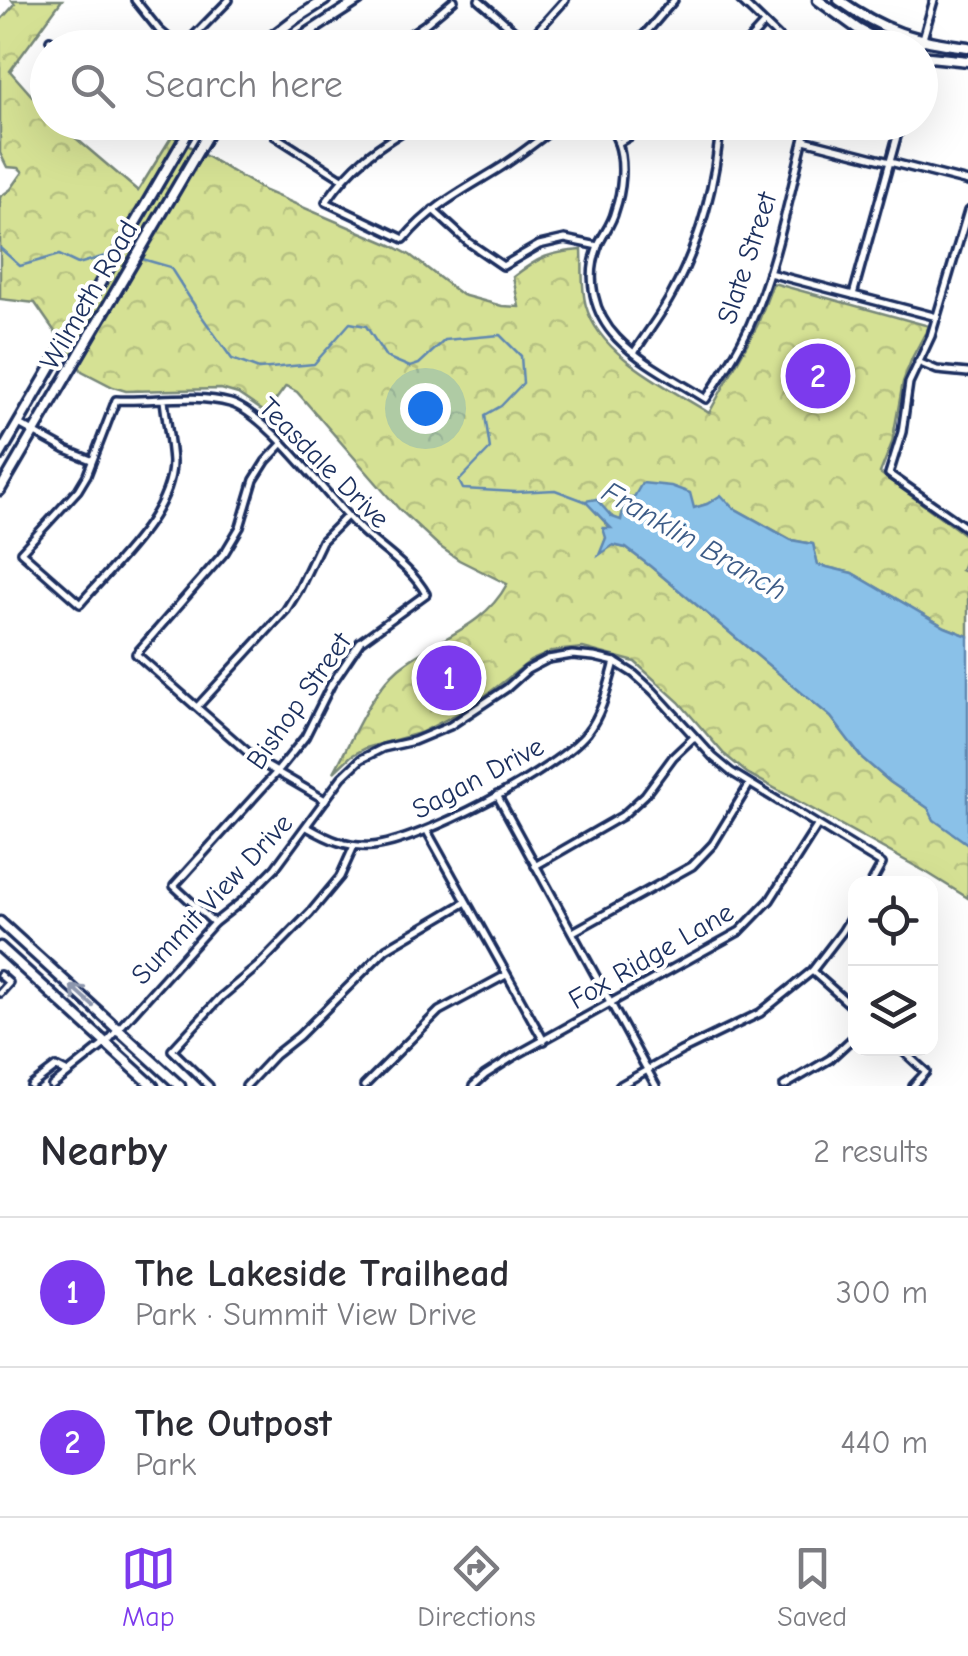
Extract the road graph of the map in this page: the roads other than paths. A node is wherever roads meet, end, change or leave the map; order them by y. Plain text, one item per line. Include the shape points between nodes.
1 (135, 0) edge
2 (229, 0) edge
3 (325, 0) edge
4 (359, 0) edge
5 (454, 0) edge
6 (479, 0) edge
7 (565, 0) edge
8 (674, 0) edge
9 (740, 0) edge
10 (818, 0) edge
11 (839, 0) edge
12 (934, 0) edge
13 (764, 23) junction
14 (159, 30) edge
15 (199, 30) edge
16 (281, 30) edge
17 (313, 30) edge
18 (417, 30) edge
19 (514, 30) edge
20 (539, 30) edge
21 (650, 30) edge
22 (758, 30) edge
23 (771, 30) edge
24 (860, 30) edge
25 (888, 30) edge
26 (926, 30) edge
27 (968, 47) edge
28 (938, 48) edge
29 (938, 53) edge
30 (968, 61) edge
31 (184, 140) edge
32 (205, 140) edge
33 (281, 140) edge
34 (389, 140) edge
35 (538, 140) edge
36 (617, 140) edge
37 (623, 140) edge
38 (717, 140) edge
39 (804, 140) joint
40 (896, 140) edge
41 (618, 143) junction
42 (890, 162) junction
43 (342, 178) junction
44 (968, 182) edge
45 (433, 209) junction
46 (968, 211) edge
47 (598, 246) junction
48 (770, 273) junction
49 (853, 295) junction
50 (938, 317) junction
51 (634, 353) junction
52 (918, 362) junction
53 (968, 373) edge
54 (164, 400) junction
55 (18, 424) junction
56 (35, 433) junction
57 (282, 444) junction
58 (0, 455) edge
59 (92, 460) junction
60 (0, 490) edge
61 (347, 516) junction
62 (968, 529) edge
63 (426, 594) joint
64 (614, 662) junction
65 (197, 707) junction
66 (694, 737) junction
67 (276, 773) junction
68 (749, 785) junction
69 (497, 794) junction
70 (325, 800) junction
71 (817, 826) junction
72 (307, 827) junction
73 (427, 831) junction
74 (354, 846) junction
75 (535, 866) junction
76 (875, 876) edge
77 (466, 902) junction
78 (0, 922) edge
79 (848, 922) edge
80 (214, 923) junction
81 (573, 932) junction
82 (0, 948) edge
83 (812, 971) junction
84 (0, 975) edge
85 (506, 975) junction
86 (0, 994) edge
87 (848, 1003) edge
88 (610, 1004) junction
89 (119, 1029) junction
90 (544, 1041) junction
91 (848, 1042) edge
92 (106, 1043) junction
93 (909, 1056) edge
94 (648, 1070) junction
95 (68, 1073) junction
96 (31, 1086) edge
97 (52, 1086) edge
98 (152, 1086) edge
99 (180, 1086) edge
100 (210, 1086) edge
101 (246, 1086) edge
102 (364, 1086) edge
103 (473, 1086) edge
104 (619, 1086) edge
105 (656, 1086) edge
106 (784, 1086) edge
107 (913, 1086) edge

1 - 14 street
2 - 15 street
3 - 16 street
4 - 17 street
5 - 18 street
6 - 19 street
7 - 20 street
8 - 21 street
9 - 13 street
10 - 24 street
11 - 25 street
12 - 26 street
13 - 22 street
13 - 23 street
27 - 28 street
29 - 30 street
31 - 55 street, Wilmeth Road
32 - 56 street, Wilmeth Road
33 - 43 street
34 - 43 street
35 - 45 street
36 - 41 street
37 - 41 street
38 - 51 street via 694,248
39 - 42 street
39 - 48 street, Slate Street
40 - 42 street
41 - 47 street via 621,186
42 - 44 street
42 - 49 street
43 - 45 street via 326,202 404,240
45 - 47 street via 504,266 564,239
46 - 50 street
47 - 51 street via 594,303
48 - 49 street
48 - 51 street, Slate Street via 749,326 706,398
49 - 50 street
50 - 52 street
52 - 53 street
52 - 62 street via 889,474
54 - 57 street, Teasdale Drive via 231,404
54 - 59 street, Teasdale Drive via 116,400
54 - 59 street via 172,464 166,496 80,604 21,552 78,490
55 - 56 street
55 - 58 street, Wilmeth Road
56 - 59 street
56 - 60 street, Wilmeth Road
57 - 61 street, Teasdale Drive
57 - 65 street via 254,480 226,552 136,654
61 - 63 street, Teasdale Drive
61 - 65 street via 322,541 286,610
63 - 67 street, Bishop Street via 360,642
64 - 66 street via 653,691
64 - 69 street, Sagan Drive via 596,720 584,736 557,761
64 - 70 street, Summit View Drive via 572,655 548,659 450,726 361,759
65 - 67 street
66 - 68 street
66 - 75 street via 634,807
67 - 70 street
67 - 80 street, Bishop Street via 174,886
68 - 71 street
68 - 81 street via 692,866
69 - 73 street, Sagan Drive
69 - 75 street
70 - 72 street, Summit View Drive
71 - 76 street via 882,864
71 - 88 street, Fox Ridge Lane via 770,900 740,931
72 - 74 street
72 - 80 street, Summit View Drive via 275,868
73 - 74 street, Sagan Drive
73 - 77 street
74 - 100 street via 327,894 172,1050
75 - 81 street
77 - 85 street
77 - 101 street via 386,949
89 -> 78 street
79 - 83 street
80 - 89 street, Summit View Drive
81 - 88 street
82 - 92 street
83 - 87 street
83 - 94 street via 760,1013
84 - 86 street via 9,983
85 - 90 street
85 - 102 street via 439,1012
88 - 90 street, Fox Ridge Lane
88 - 94 street
89 - 92 street, Summit View Drive
89 - 99 street
90 - 103 street, Fox Ridge Lane
91 - 106 street
92 - 95 street, Summit View Drive
92 - 98 street
93 - 107 street via 926,1072
94 - 104 street
94 - 105 street
95 - 96 street, Summit View Drive via 56,1066
95 - 97 street, Summit View Drive

